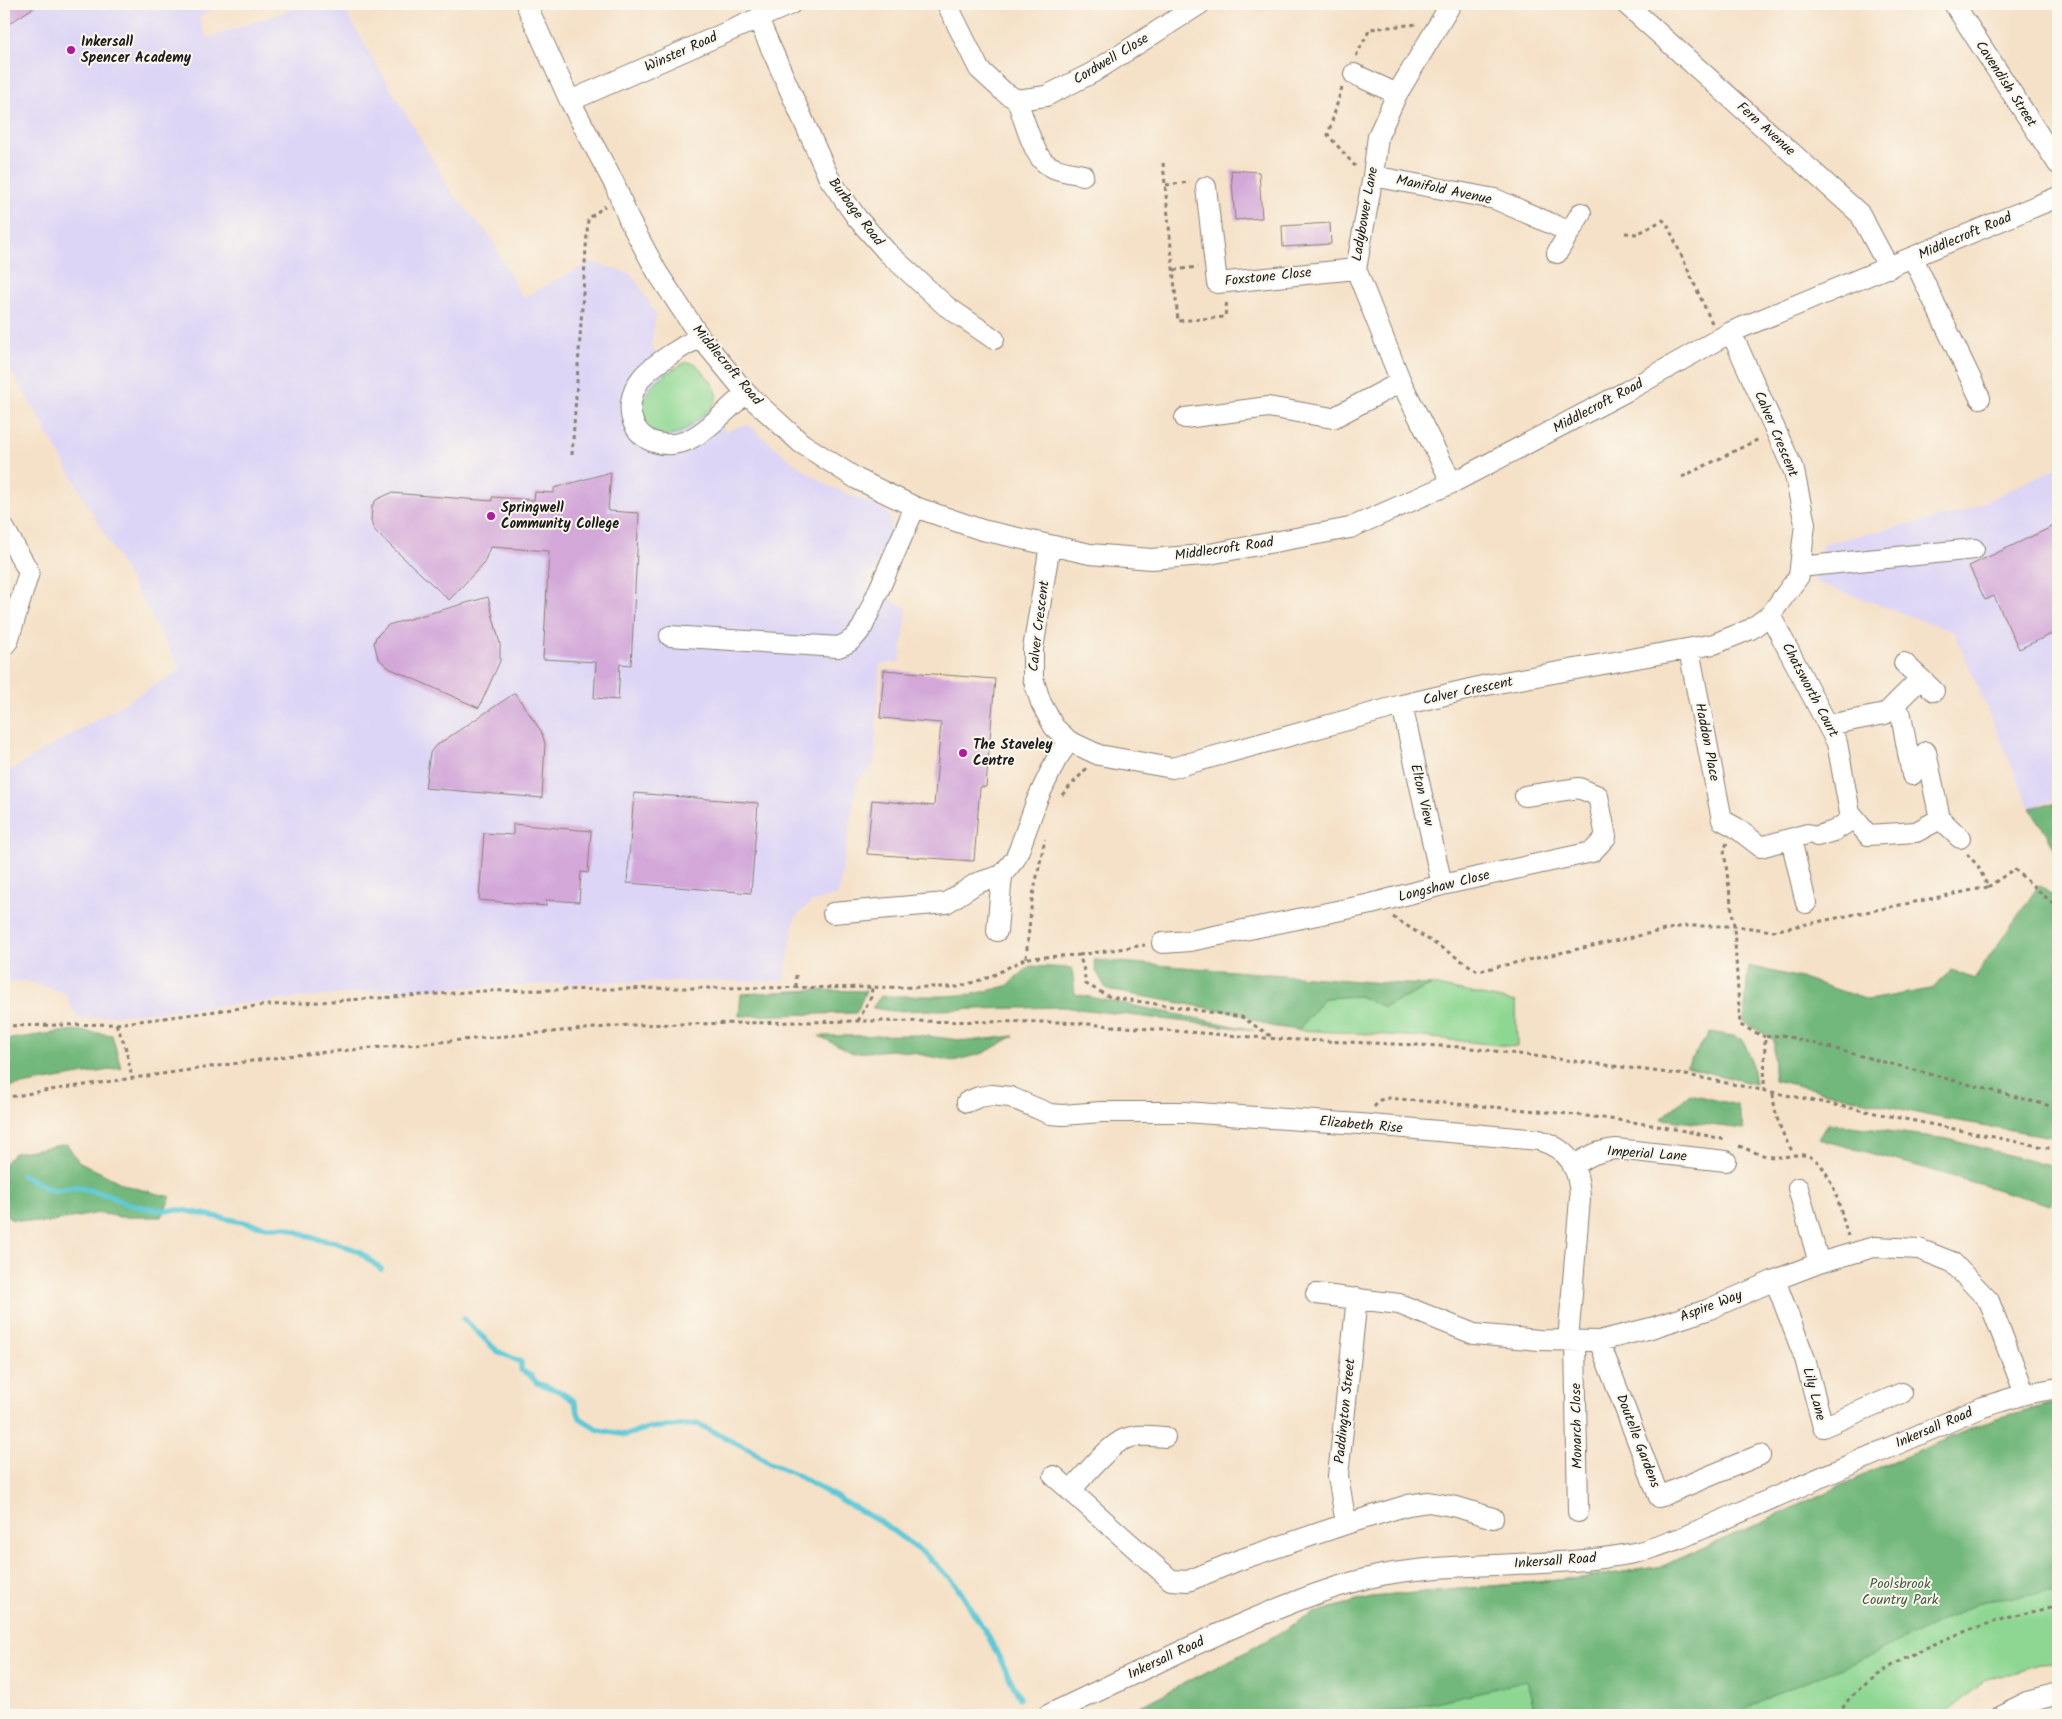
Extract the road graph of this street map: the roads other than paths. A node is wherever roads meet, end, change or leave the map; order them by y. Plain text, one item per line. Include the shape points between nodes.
1 (526, 4) edge
2 (791, 4) edge
3 (947, 4) edge
4 (1200, 4) edge
5 (1451, 4) edge
6 (1626, 4) edge
7 (1954, 4) edge
8 (758, 19) junction
9 (1354, 74) dead end
10 (1397, 94) junction
11 (570, 100) junction
12 (1018, 100) junction
13 (2058, 164) edge
14 (1083, 175) dead end
15 (1373, 176) junction
16 (1206, 187) dead end
17 (2058, 196) edge
18 (1581, 213) dead end
19 (1570, 232) junction
20 (1557, 253) dead end
21 (1913, 258) junction
22 (1889, 268) junction
23 (1356, 269) junction
24 (1725, 336) junction
25 (700, 337) junction
26 (994, 339) dead end
27 (1401, 382) junction
28 (746, 393) junction
29 (1980, 398) dead end
30 (1185, 418) dead end
31 (1452, 483) junction
32 (915, 507) junction
33 (4, 528) edge
34 (1050, 545) junction
35 (1974, 549) dead end
36 (1800, 567) junction
37 (1770, 615) junction
38 (670, 636) dead end
39 (4, 646) edge
40 (1689, 650) junction
41 (1904, 664) dead end
42 (1402, 706) junction
43 (1893, 706) junction
44 (1828, 725) junction
45 (1068, 741) junction
46 (1926, 752) dead end
47 (1912, 775) dead end
48 (1525, 796) dead end
49 (1854, 818) junction
50 (1940, 819) junction
51 (1805, 836) junction
52 (1960, 838) dead end
53 (1002, 874) junction
54 (1442, 885) junction
55 (1806, 903) dead end
56 (833, 913) dead end
57 (997, 931) dead end
58 (1162, 943) road end
59 (967, 1102) dead end
60 (1726, 1161) dead end
61 (1573, 1166) junction
62 (1798, 1188) dead end
63 (1818, 1263) junction
64 (1775, 1280) junction
65 (1316, 1294) dead end
66 (1357, 1298) junction
67 (1572, 1340) junction
68 (1599, 1341) junction
69 (2058, 1388) edge
70 (1902, 1393) dead end
71 (2025, 1394) junction
72 (1165, 1437) dead end
73 (1760, 1455) dead end
74 (1054, 1476) dead end
75 (1070, 1491) junction
76 (1578, 1512) dead end
77 (1493, 1518) dead end
78 (1346, 1524) junction
79 (2058, 1694) edge
80 (1048, 1715) edge
81 (2001, 1715) edge

1 - 11 street, Middlecroft Road
2 - 8 street, Winster Road
3 - 12 street via 979,69
4 - 12 street, Cordwell Close via 1092,73 1046,96
5 - 10 street, Ladybower Lane
6 - 22 street, Fern Avenue via 1860,214
7 - 13 street, Cavendish Street
8 - 11 street, Winster Road
8 - 26 street, Burbage Road via 829,178 857,218 887,252 939,299
9 - 10 street
10 - 15 street, Ladybower Lane via 1378,136
11 - 25 street, Middlecroft Road via 657,272
12 - 14 street via 1029,135 1043,161 1058,170
15 - 19 street, Manifold Avenue via 1495,199
15 - 23 street, Ladybower Lane
16 - 23 street, Foxstone Close via 1223,287
17 - 21 street, Middlecroft Road
18 - 19 street
19 - 20 street
21 - 22 street, Middlecroft Road
21 - 29 street
22 - 24 street, Middlecroft Road
23 - 27 street, Ladybower Lane
24 - 31 street, Middlecroft Road
24 - 36 street, Calver Crescent via 1794,471 1805,524
25 - 28 street, Middlecroft Road
25 - 28 street via 644,375 632,396 630,414 636,430 648,441 666,445 685,441 711,424
27 - 30 street via 1333,418 1268,407
27 - 31 street, Ladybower Lane
28 - 32 street, Middlecroft Road via 801,443 857,479
31 - 34 street, Middlecroft Road via 1350,528 1204,554 1150,558 1090,554
32 - 34 street, Middlecroft Road via 982,530
32 - 38 street via 863,626 849,643 838,647
33 - 39 street via 29,572
34 - 45 street, Calver Crescent via 1033,649 1033,678 1054,727
35 - 36 street
36 - 37 street, Calver Crescent via 1798,576
37 - 40 street, Calver Crescent via 1750,629
37 - 44 street, Chatsworth Court
40 - 42 street, Calver Crescent via 1487,685
40 - 51 street, Haddon Place via 1722,820 1761,847
41 - 43 street via 1927,685
42 - 45 street, Calver Crescent via 1172,768 1099,755
42 - 54 street, Elton View
43 - 44 street via 1885,714
43 - 47 street via 1901,716
44 - 49 street, Chatsworth Court via 1837,743 1850,813
45 - 53 street via 1037,800 1015,859
46 - 50 street
48 - 54 street, Longshaw Close via 1580,788 1598,796 1606,837 1592,852
49 - 50 street, Chatsworth Court via 1868,835 1916,832
49 - 51 street via 1834,831
50 - 52 street
51 - 55 street
53 - 56 street via 977,884 946,903
53 - 57 street
54 - 58 street, Longshaw Close via 1371,904 1190,941
59 - 61 street, Elizabeth Rise via 992,1095 1010,1097 1050,1114 1184,1112 1539,1140 1555,1146
60 - 61 street, Imperial Lane via 1616,1149 1600,1151
61 - 67 street, Elizabeth Rise via 1579,1177 1580,1199
62 - 63 street
63 - 64 street, Aspire Way
63 - 71 street, Aspire Way via 1874,1247 1919,1249 1952,1262 1989,1301
64 - 68 street, Aspire Way via 1707,1310
64 - 70 street, Lily Lane via 1805,1359 1823,1427
65 - 66 street, Aspire Way
66 - 67 street, Aspire Way via 1399,1304 1474,1334
66 - 78 street, Paddington Street via 1338,1476
67 - 68 street, Aspire Way
67 - 76 street, Monarch Close
68 - 73 street, Doutelle Gardens via 1659,1497
69 - 71 street, Inkersall Road
71 - 80 street, Inkersall Road via 1983,1407 1681,1538 1637,1552 1574,1561 1424,1569 1338,1586 1212,1636
72 - 75 street via 1142,1435 1123,1439 1104,1454
74 - 75 street
75 - 78 street via 1171,1580 1188,1581
77 - 78 street via 1428,1502
79 - 81 street via 2028,1702

